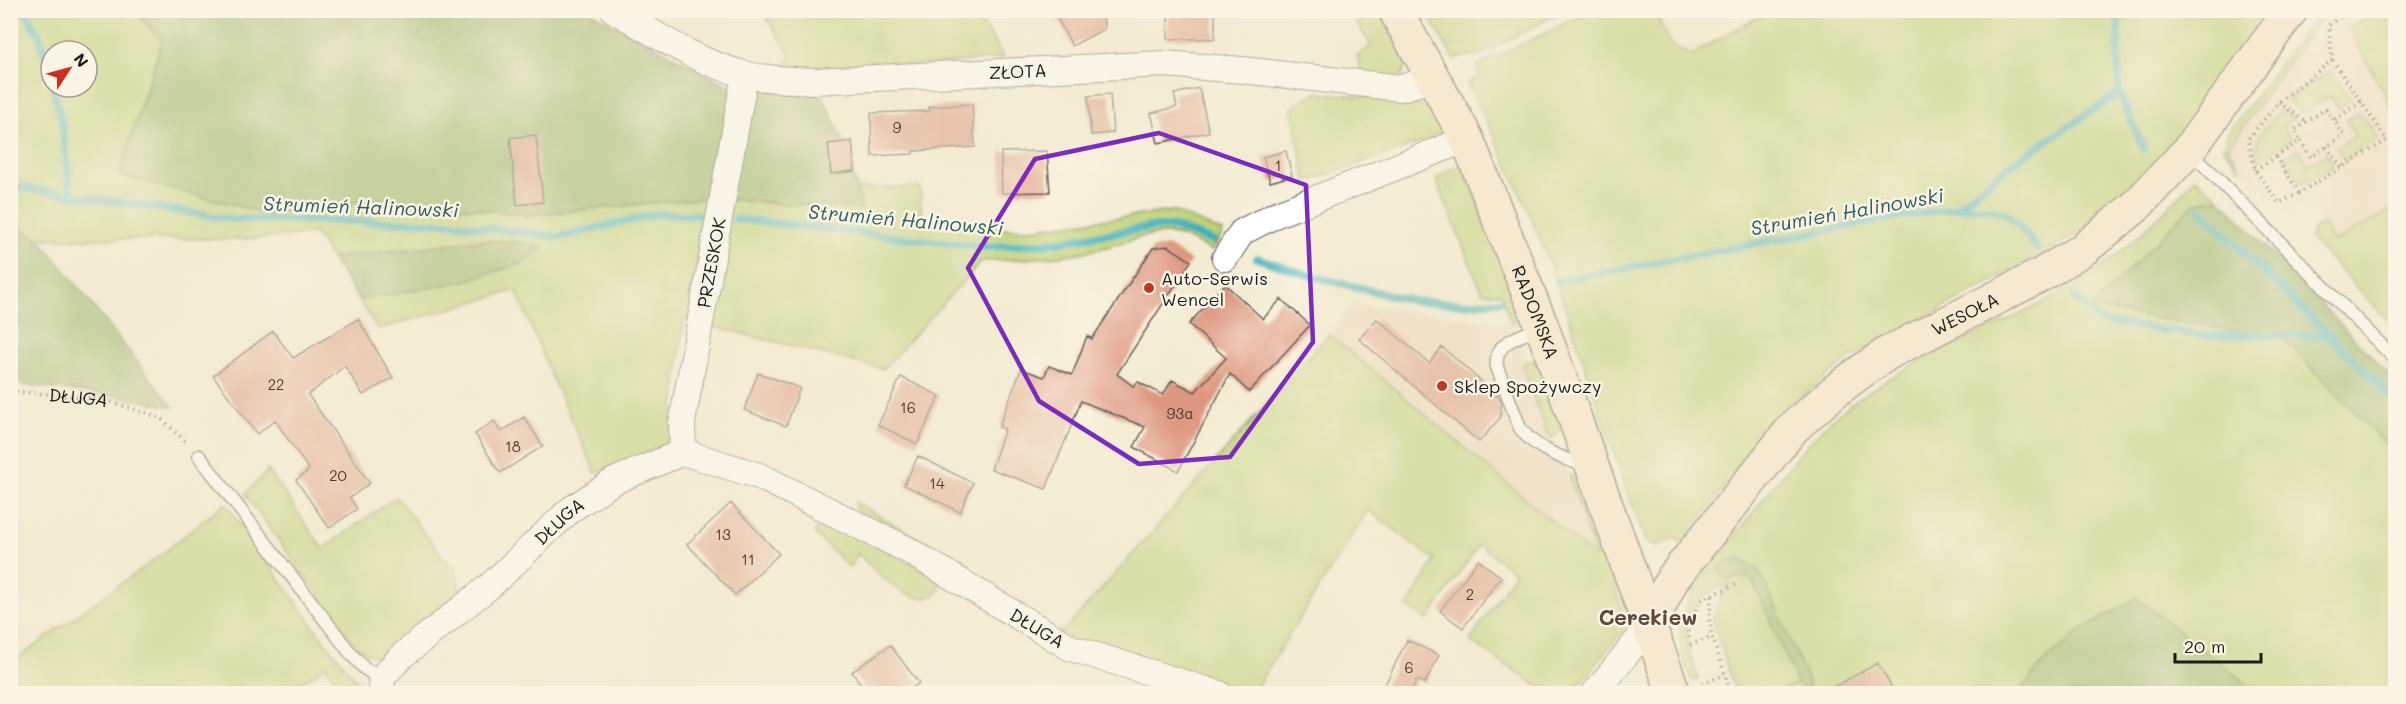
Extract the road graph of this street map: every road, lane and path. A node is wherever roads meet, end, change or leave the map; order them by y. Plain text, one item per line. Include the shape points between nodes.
1 (614, 10) edge
2 (639, 10) edge
3 (1395, 10) edge
4 (2291, 10) edge
5 (2348, 10) edge
6 (653, 33) junction
7 (2332, 60) junction
8 (745, 75) junction
9 (1435, 78) junction
10 (2279, 102) junction
11 (2361, 102) junction
12 (2334, 121) junction
13 (2306, 122) junction
14 (1467, 139) junction
15 (2300, 140) junction
16 (2326, 147) junction
17 (2188, 151) junction
18 (2276, 157) junction
19 (2343, 168) junction
20 (2255, 170) junction
21 (2299, 193) junction
22 (1225, 258) dead end
23 (1542, 327) junction
24 (2396, 360) edge
25 (10, 391) edge
26 (683, 452) junction
27 (199, 456) joint
28 (1591, 468) junction
29 (1737, 585) dead end
30 (1712, 595) junction
31 (1650, 625) junction
32 (1712, 637) junction
33 (1690, 645) junction
34 (1693, 655) dead end
35 (1699, 673) dead end
36 (1725, 675) junction
37 (382, 686) edge
38 (1219, 693) edge
39 (1594, 693) edge
40 (1674, 693) edge
41 (1732, 693) edge

1 - 6 street, ZŁOTA
2 - 6 street
3 - 9 street, RADOMSKA
4 - 17 street, WESOŁA
5 - 7 path via 2329,25
6 - 8 street, ZŁOTA via 707,62
7 - 10 path
7 - 11 path
8 - 9 street, ZŁOTA via 814,81 1164,64 1401,88
8 - 26 street, PRZESKOK via 682,423
9 - 14 street, RADOMSKA
10 - 13 path
10 - 20 path via 2248,139
11 - 12 path
11 - 19 path via 2387,140
12 - 13 path via 2326,109
12 - 16 path via 2344,135
13 - 15 path via 2294,130
14 - 22 street via 1277,214 1242,232
14 - 23 street, RADOMSKA
15 - 16 path via 2311,157
15 - 18 path
16 - 19 path
17 - 24 lane
17 - 31 street, WESOŁA via 2135,207 2085,248 2041,276 1888,353 1826,398 1793,428 1672,578
18 - 20 path
18 - 21 path
19 - 21 path
20 - 21 path via 2279,203
23 - 28 street, RADOMSKA
23 - 28 lane via 1498,349 1497,367 1526,436 1543,448
25 - 27 path, DŁUGA via 102,399 161,418
26 - 37 street, DŁUGA via 614,482 570,510 491,585 402,655
26 - 38 street, DŁUGA via 759,476 906,549 1071,648
27 - 37 lane, DŁUGA via 352,655
28 - 31 street, RADOMSKA
29 - 30 path
30 - 32 path
30 - 33 path via 1701,600 1688,627
31 - 39 street
31 - 40 street, RADOMSKA
32 - 33 path
32 - 36 path
33 - 34 path
35 - 36 path via 1702,683
36 - 41 path

